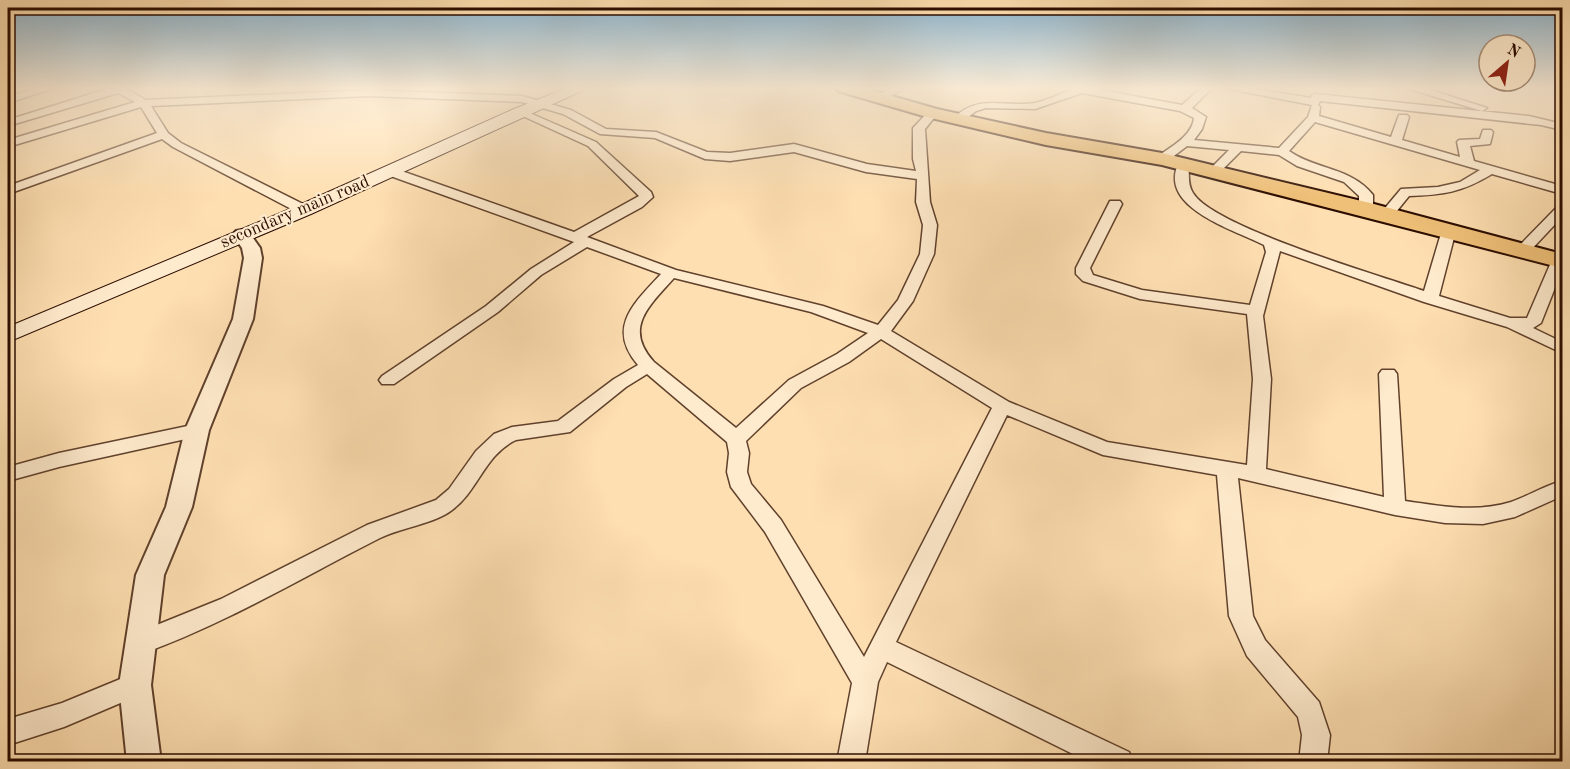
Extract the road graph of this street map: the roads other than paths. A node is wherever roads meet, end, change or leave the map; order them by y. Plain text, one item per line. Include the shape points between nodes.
1 (75, 124) edge
2 (157, 124) edge
3 (484, 124) edge
4 (554, 124) edge
5 (589, 124) edge
6 (923, 124) edge
7 (980, 124) edge
8 (1198, 124) edge
9 (1308, 124) edge
10 (1334, 124) edge
11 (1401, 124) edge
12 (1486, 132) dead end
13 (164, 135) junction
14 (1396, 141) junction
15 (1184, 142) junction
16 (8, 144) edge
17 (1239, 147) junction
18 (1282, 152) junction
19 (1162, 159) junction
20 (1468, 163) junction
21 (1184, 165) junction
22 (1491, 169) junction
23 (389, 171) junction
24 (1213, 172) junction
25 (923, 176) junction
26 (8, 190) edge
27 (1563, 190) edge
28 (1115, 204) dead end
29 (1366, 209) junction
30 (304, 210) junction
31 (1563, 210) edge
32 (1387, 214) junction
33 (1449, 230) junction
34 (242, 235) junction
35 (579, 240) junction
36 (1270, 243) junction
37 (1524, 249) junction
38 (1561, 260) edge
39 (671, 273) junction
40 (1430, 299) junction
41 (1257, 311) junction
42 (1510, 323) junction
43 (881, 332) junction
44 (8, 335) edge
45 (1563, 348) edge
46 (648, 366) junction
47 (1388, 374) dead end
48 (388, 380) dead end
49 (1002, 406) junction
50 (197, 430) junction
51 (736, 439) junction
52 (1227, 469) junction
53 (8, 474) edge
54 (1256, 474) junction
55 (1563, 488) edge
56 (1395, 507) junction
57 (141, 643) junction
58 (880, 647) junction
59 (865, 682) junction
60 (135, 686) junction
61 (8, 732) edge
62 (144, 762) edge
63 (851, 762) edge
64 (1119, 762) edge
65 (1313, 762) edge

1 - 16 street
2 - 13 street
3 - 23 main road, secondary main road
4 - 35 street via 592,144 645,192 646,197 637,204
5 - 25 street via 604,132 656,135 705,155 730,157 794,148 866,168
6 - 25 street via 919,128 919,159
7 - 19 main road
8 - 15 street
9 - 18 street
10 - 14 street
11 - 14 street
12 - 20 street via 1486,142 1463,142
13 - 26 street
13 - 30 street
14 - 20 street
15 - 17 street
15 - 19 street
17 - 18 street
17 - 24 street
18 - 29 street via 1355,184 1366,195
19 - 21 main road
20 - 22 street
21 - 24 main road
21 - 36 street via 1181,181 1186,195 1218,219
22 - 27 street
22 - 32 street via 1464,185 1406,192
23 - 30 main road, secondary main road
23 - 35 street
24 - 29 main road
25 - 43 street via 923,202 930,225 927,254 905,300
28 - 41 street via 1083,268 1088,278 1140,294
29 - 32 main road
30 - 34 main road, secondary main road
31 - 37 street
32 - 33 main road
33 - 37 main road
33 - 40 street
34 - 44 main road, secondary main road
34 - 50 street via 253,258 243,319
35 - 39 street
35 - 48 street via 492,309
36 - 40 street
36 - 41 street via 1272,252
37 - 38 main road
38 - 42 street via 1533,323
39 - 43 street via 818,309
39 - 46 street via 638,311 631,326 634,351
40 - 42 street
41 - 54 street via 1262,380
42 - 45 street
43 - 49 street
43 - 51 street via 795,384
46 - 51 street
46 - 57 street via 563,427 501,439 443,506 375,531 229,606
47 - 56 street
49 - 52 street via 1102,448
49 - 58 street
50 - 53 street
50 - 57 street via 179,507 150,575
51 - 59 street via 741,487 773,526
52 - 54 street
52 - 65 street via 1241,616 1256,648 1310,711 1316,735
54 - 56 street
55 - 56 street via 1515,509 1483,516
57 - 60 street
58 - 59 street
58 - 64 street
59 - 63 street
60 - 61 street via 64,715
60 - 62 street

